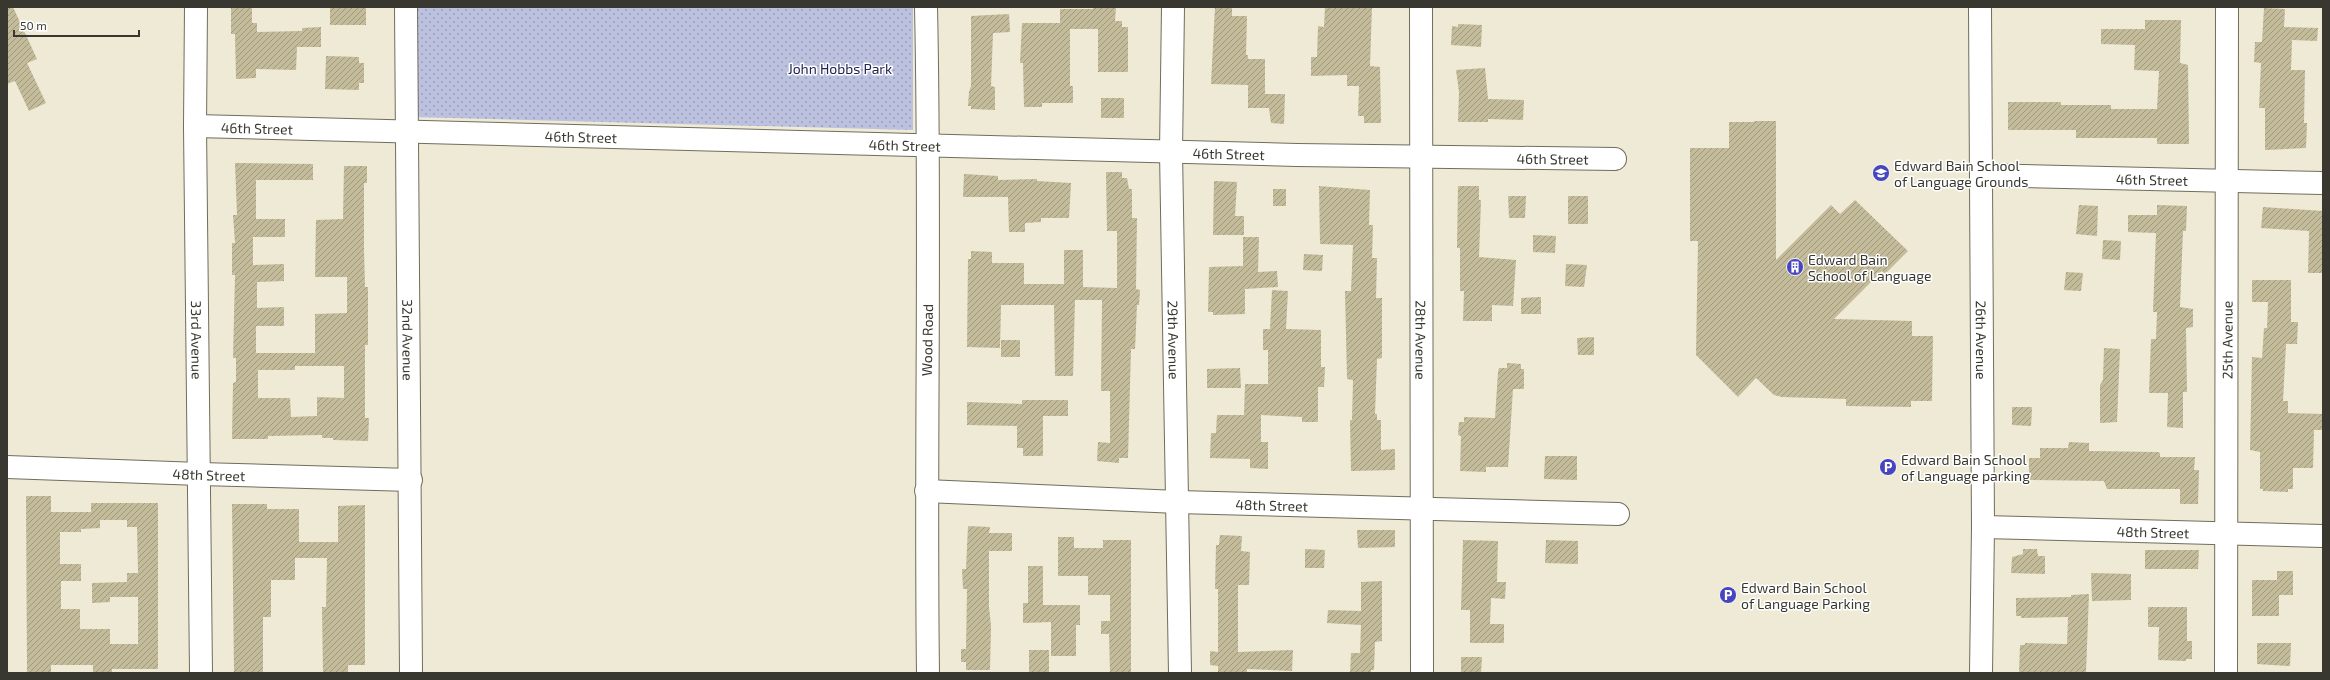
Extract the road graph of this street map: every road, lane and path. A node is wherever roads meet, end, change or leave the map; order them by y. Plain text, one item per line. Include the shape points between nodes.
1 (196, 7) edge
2 (406, 7) edge
3 (926, 7) edge
4 (1173, 7) edge
5 (1421, 7) edge
6 (1980, 7) edge
7 (2227, 7) edge
8 (195, 126) junction
9 (407, 131) junction
10 (929, 146) junction
11 (1172, 152) junction
12 (1422, 158) junction
13 (1615, 159) dead end
14 (1981, 175) junction
15 (2225, 180) junction
16 (2323, 183) edge
17 (7, 466) edge
18 (200, 474) junction
19 (411, 480) junction
20 (926, 491) junction
21 (1178, 502) junction
22 (1422, 508) junction
23 (1618, 514) dead end
24 (1983, 527) junction
25 (2228, 534) junction
26 (2323, 536) edge
27 (201, 673) edge
28 (411, 673) edge
29 (928, 673) edge
30 (1180, 673) edge
31 (1422, 673) edge
32 (1981, 673) edge
33 (2226, 673) edge

1 - 8 street, 33rd Avenue
2 - 9 street, 32nd Avenue
3 - 10 street, Wood Road
4 - 11 street, 29th Avenue
5 - 12 street, 28th Avenue
6 - 14 street, 26th Avenue
7 - 15 street, 25th Avenue
8 - 9 street, 46th Street
8 - 18 street, 33rd Avenue
9 - 10 street, 46th Street
9 - 19 street, 32nd Avenue
10 - 11 street, 46th Street
10 - 20 street, Wood Road
11 - 12 street, 46th Street
11 - 21 street, 29th Avenue
12 - 13 street, 46th Street
12 - 22 street, 28th Avenue
14 - 15 street, 46th Street
14 - 24 street, 26th Avenue
15 - 16 street, 46th Street
15 - 25 street, 25th Avenue
17 - 18 street, 48th Street
18 - 19 street, 48th Street
18 - 27 street, 33rd Avenue
19 - 28 street, 32nd Avenue
20 - 21 street, 48th Street
20 - 29 street, Wood Road
21 - 22 street, 48th Street
21 - 30 street, 29th Avenue
22 - 23 street, 48th Street
22 - 31 street, 28th Avenue
24 - 25 street, 48th Street
24 - 32 street, 26th Avenue
25 - 26 street, 48th Street
25 - 33 street, 25th Avenue

